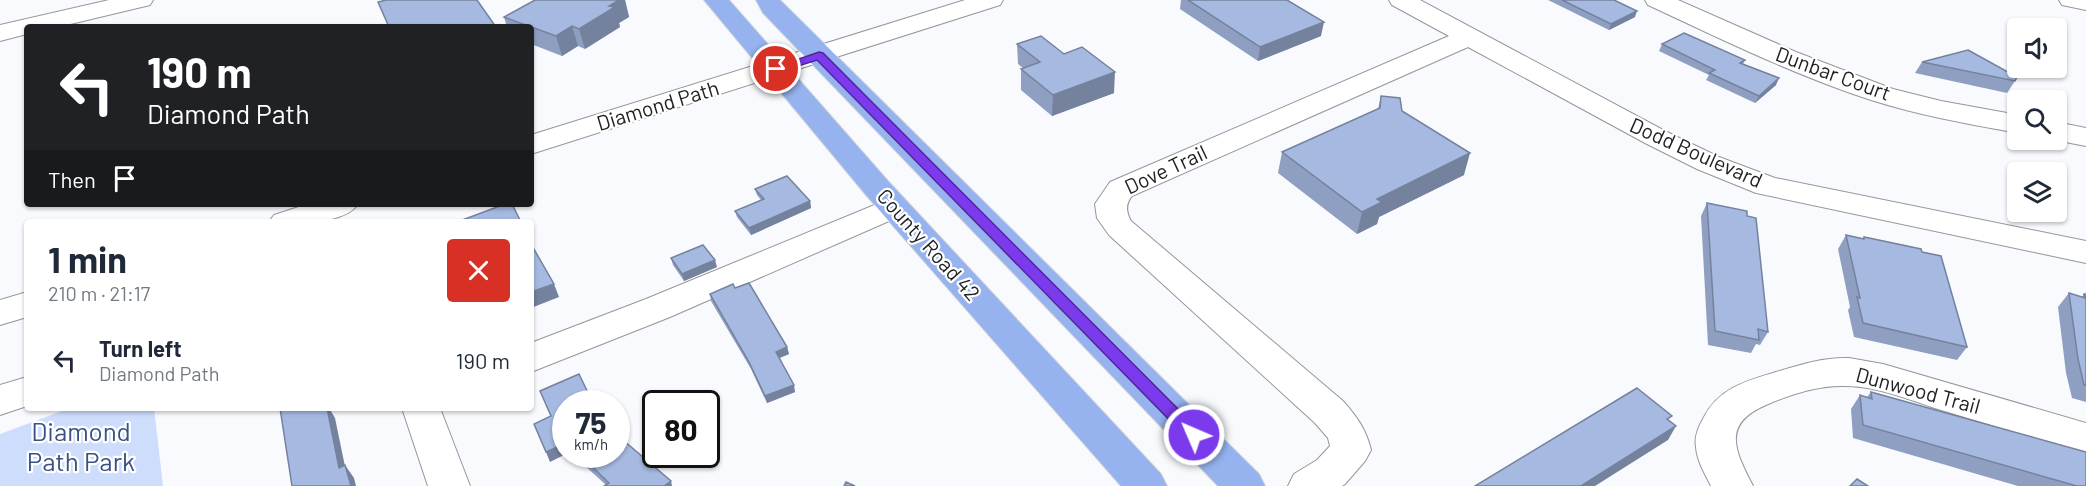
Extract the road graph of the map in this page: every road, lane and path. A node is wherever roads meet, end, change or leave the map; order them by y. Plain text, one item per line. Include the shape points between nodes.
1 (141, 0) edge
2 (716, 0) edge
3 (768, 0) edge
4 (991, 0) edge
5 (1401, 0) edge
6 (1658, 0) edge
7 (2071, 0) edge
8 (2086, 3) edge
9 (38, 24) edge
10 (24, 27) edge
11 (0, 33) edge
12 (1469, 37) junction
13 (819, 56) junction
14 (776, 69) junction
15 (2007, 122) edge
16 (2067, 133) edge
17 (2086, 137) edge
18 (534, 144) edge
19 (332, 207) edge
20 (894, 207) junction
21 (294, 219) edge
22 (2086, 252) edge
23 (24, 305) edge
24 (0, 313) edge
25 (534, 357) edge
26 (24, 392) edge
27 (0, 400) edge
28 (422, 411) edge
29 (2086, 439) edge
30 (449, 486) edge
31 (1146, 486) edge
32 (1244, 486) edge
33 (1309, 486) edge
34 (1731, 486) edge

1 - 9 street
2 - 14 highway, County Road 42
3 - 13 highway
4 - 13 street, Diamond Path
5 - 12 street, Dodd Boulevard
6 - 15 street, Dunbar Court via 1793,62 1868,90
7 - 8 street
10 - 11 street
12 - 22 street, Dodd Boulevard via 1672,146 1767,186
12 - 33 street, Dove Trail via 1121,189 1113,196 1111,215 1120,228 1347,432 1351,450 1330,472
13 - 14 street, Diamond Path
13 - 32 highway
14 - 18 street, Diamond Path
14 - 20 highway, County Road 42
16 - 17 street
19 - 21 street
20 - 25 street
20 - 31 highway, County Road 42
23 - 24 street
26 - 27 street
28 - 30 street
29 - 34 street, Dunwood Trail via 1882,378 1835,372 1743,399 1722,417 1715,435 1716,449

